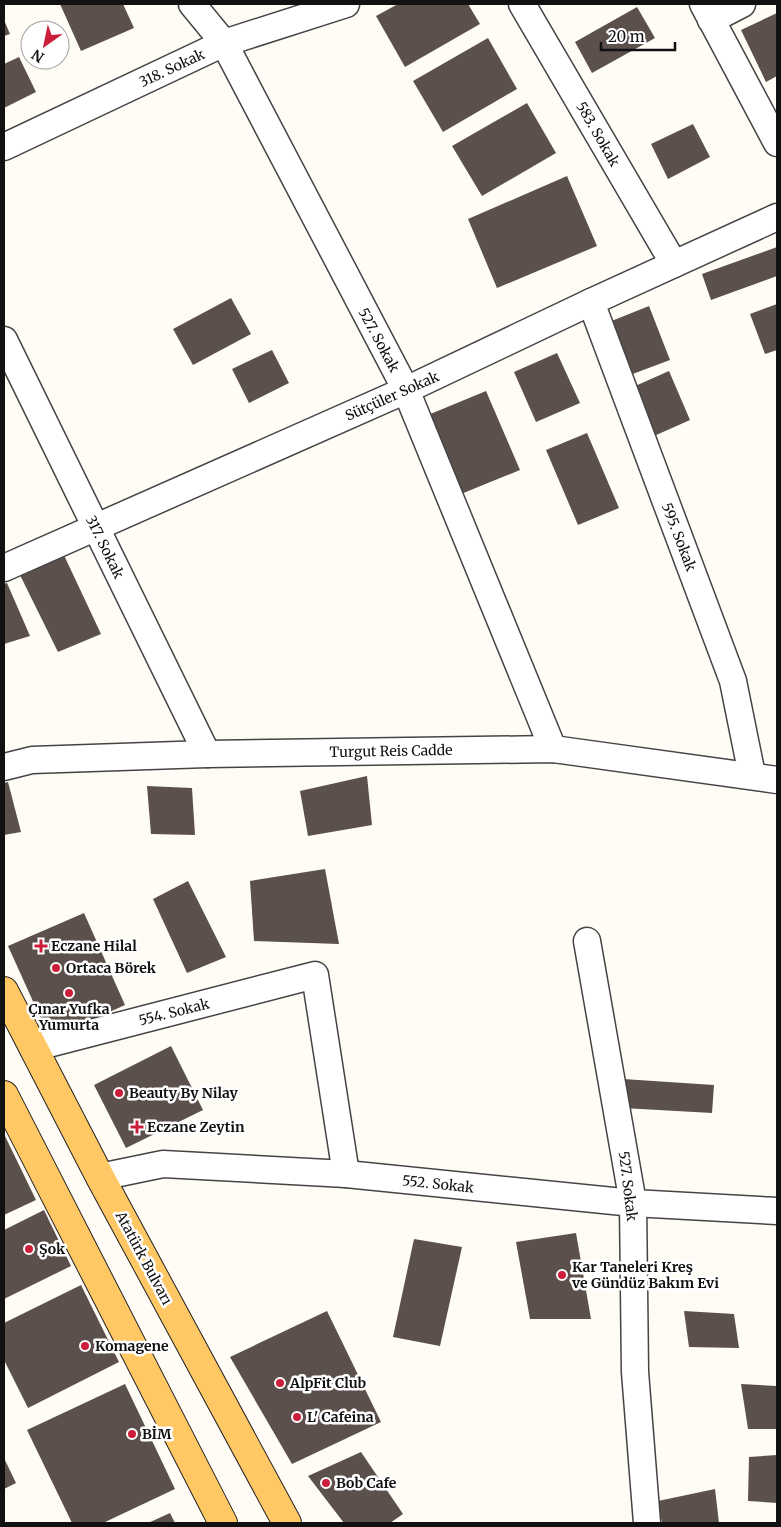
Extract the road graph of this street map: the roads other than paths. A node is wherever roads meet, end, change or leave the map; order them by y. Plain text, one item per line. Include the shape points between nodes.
1 (192, 4) edge
2 (346, 4) edge
3 (522, 4) edge
4 (742, 4) edge
5 (707, 12) edge
6 (224, 43) junction
7 (777, 142) edge
8 (4, 147) edge
9 (777, 217) edge
10 (674, 264) junction
11 (590, 302) junction
12 (4, 340) edge
13 (406, 390) junction
14 (95, 526) junction
15 (4, 568) edge
16 (553, 749) junction
17 (207, 754) junction
18 (4, 768) edge
19 (765, 778) edge
20 (587, 942) dead end
21 (4, 992) edge
22 (32, 1048) junction
23 (4, 1095) edge
24 (346, 1174) junction
25 (100, 1177) junction
26 (632, 1204) junction
27 (777, 1211) edge
28 (223, 1523) edge
29 (287, 1523) edge
30 (647, 1523) edge

1 - 6 street, 527. Sokak
2 - 6 street, 318. Sokak
3 - 10 street, 583. Sokak
4 - 5 street
5 - 7 street
6 - 8 street, 318. Sokak
6 - 13 street, 527. Sokak
9 - 10 street, Sütçüler Sokak
10 - 11 street, Sütçüler Sokak
11 - 13 street, Sütçüler Sokak
11 - 19 street, 595. Sokak via 733,681
12 - 14 street, 317. Sokak
13 - 14 street, Sütçüler Sokak
13 - 16 street, 527. Sokak
14 - 15 street, Sütçüler Sokak
14 - 17 street, 317. Sokak
16 - 17 street, Turgut Reis Cadde
16 - 19 street, Turgut Reis Cadde
17 - 18 street, Turgut Reis Cadde via 32,760
20 - 26 street, 527. Sokak
21 - 22 main road, Atatürk Bulvarı
22 - 24 street, 554. Sokak via 315,975
22 - 25 main road, Atatürk Bulvarı
23 - 28 main road
24 - 25 street, 552. Sokak via 163,1164
24 - 26 street, 552. Sokak
25 - 29 main road, Atatürk Bulvarı
26 - 27 street, 552. Sokak
26 - 30 street, 527. Sokak via 636,1372

